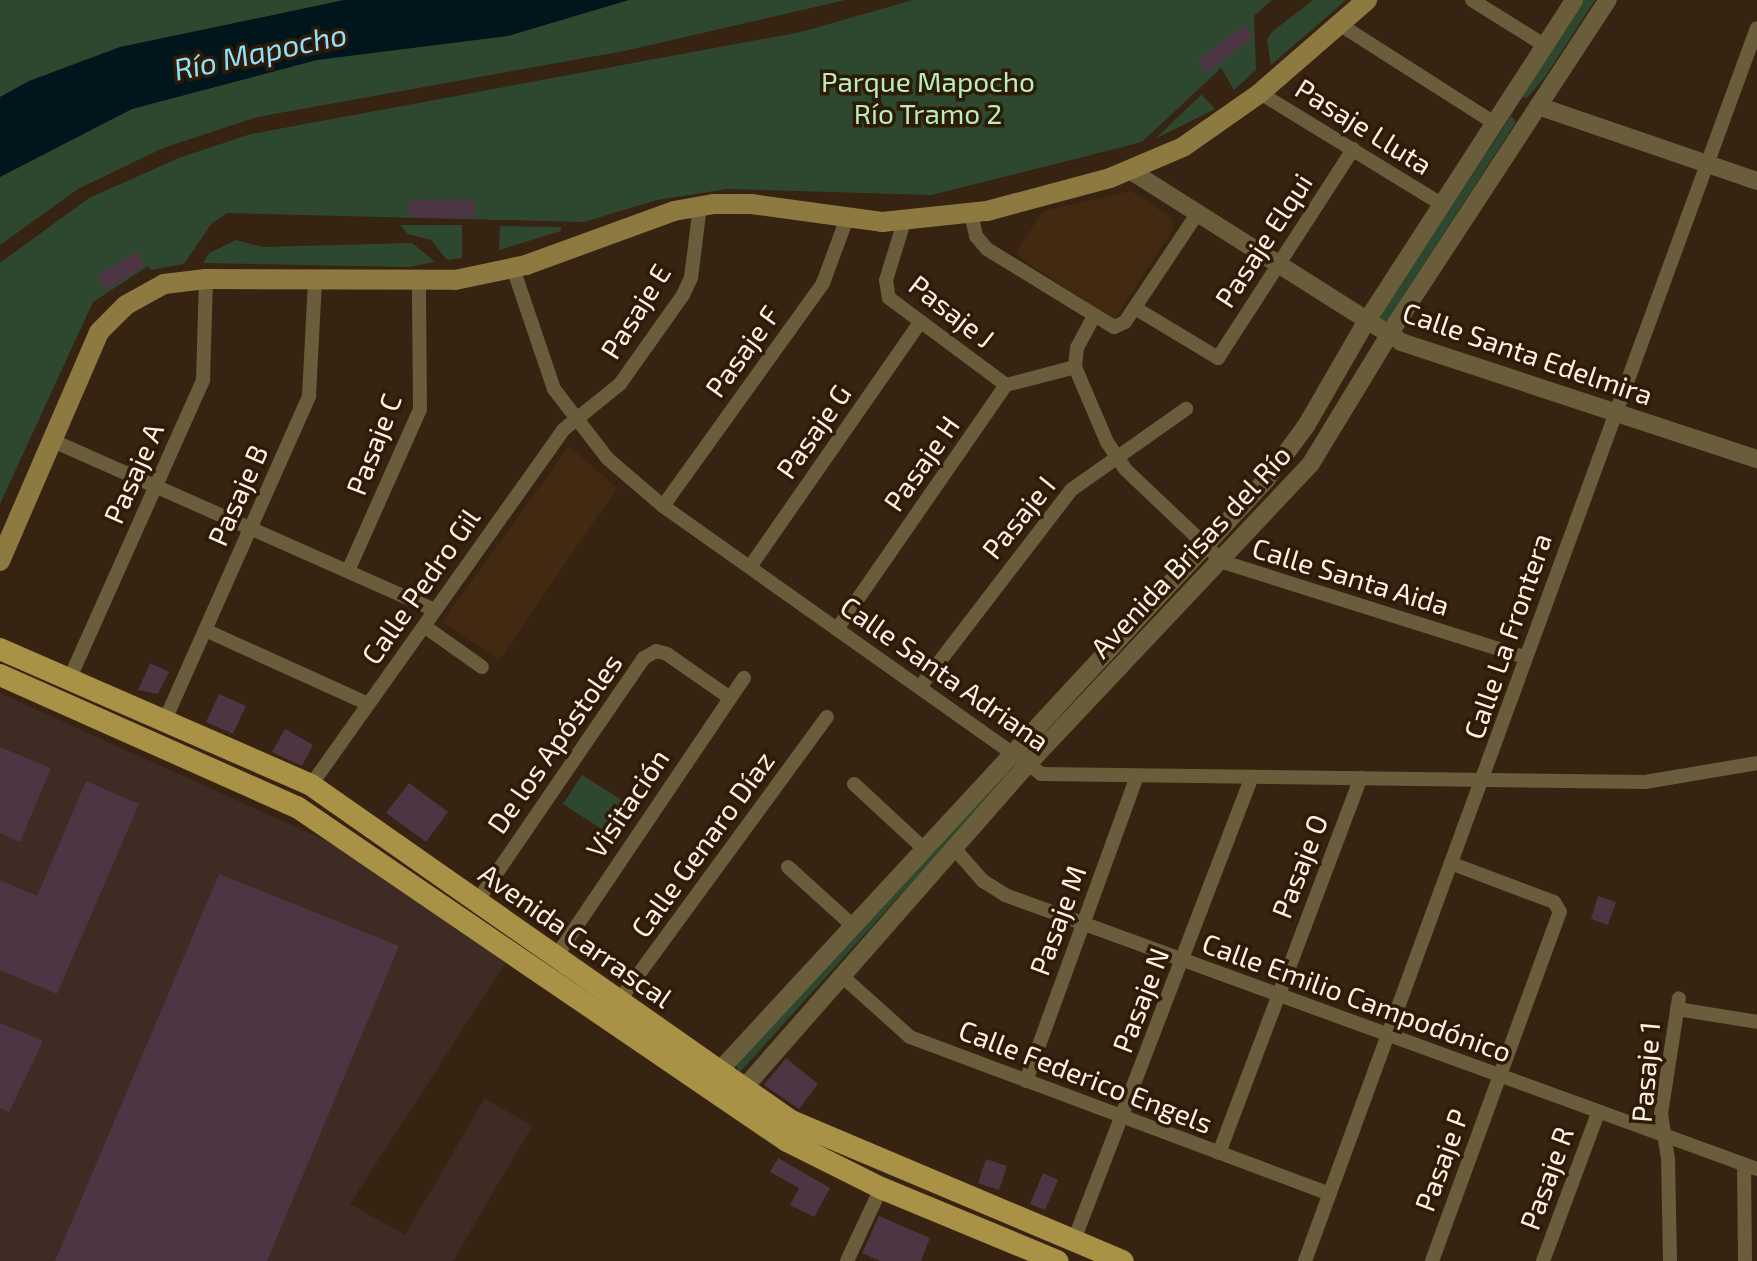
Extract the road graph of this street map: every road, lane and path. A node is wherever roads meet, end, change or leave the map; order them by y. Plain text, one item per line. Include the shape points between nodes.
1 (1367, 0) edge
2 (1472, 0) edge
3 (1574, 0) edge
4 (1608, 0) edge
5 (1339, 24) junction
6 (1757, 28) edge
7 (1544, 45) junction
8 (1260, 93) junction
9 (1538, 106) junction
10 (1493, 122) junction
11 (1353, 149) junction
12 (1707, 164) junction
13 (1131, 171) junction
14 (1757, 181) edge
15 (1441, 204) junction
16 (700, 206) junction
17 (971, 214) junction
18 (1195, 217) junction
19 (847, 218) junction
20 (904, 222) junction
21 (513, 268) junction
22 (1276, 268) junction
23 (206, 279) junction
24 (315, 282) junction
25 (419, 283) junction
26 (1135, 308) junction
27 (1094, 316) junction
28 (1366, 322) junction
29 (919, 324) junction
30 (1388, 336) junction
31 (1075, 367) junction
32 (1006, 385) junction
33 (1186, 409) dead end
34 (1615, 412) junction
35 (572, 419) junction
36 (51, 440) junction
37 (1117, 459) junction
38 (1757, 459) edge
39 (156, 486) junction
40 (663, 506) junction
41 (251, 528) junction
42 (1204, 545) junction
43 (0, 561) edge
44 (1223, 562) junction
45 (750, 567) junction
46 (348, 571) junction
47 (435, 610) junction
48 (424, 626) junction
49 (837, 629) junction
50 (205, 630) junction
51 (0, 649) edge
52 (1525, 657) junction
53 (482, 667) dead end
54 (0, 675) edge
55 (744, 678) dead end
56 (69, 680) junction
57 (920, 687) junction
58 (730, 698) junction
59 (368, 704) junction
60 (827, 717) dead end
61 (165, 720) junction
62 (1012, 752) junction
63 (1757, 763) edge
64 (1027, 765) junction
65 (1136, 778) junction
66 (1251, 778) junction
67 (1361, 778) junction
68 (1484, 780) junction
69 (854, 784) dead end
70 (311, 785) junction
71 (923, 848) junction
72 (954, 848) junction
73 (1453, 864) junction
74 (788, 867) dead end
75 (476, 903) junction
76 (1083, 924) junction
77 (852, 925) junction
78 (555, 958) junction
79 (1182, 961) junction
80 (842, 976) junction
81 (1277, 995) junction
82 (619, 1001) junction
83 (1757, 1022) edge
84 (1390, 1037) junction
85 (720, 1070) junction
86 (1499, 1077) junction
87 (1026, 1081) junction
88 (744, 1088) junction
89 (1598, 1113) junction
90 (1123, 1117) junction
91 (1665, 1139) junction
92 (1219, 1153) junction
93 (1750, 1167) edge
94 (907, 1174) junction
95 (881, 1188) junction
96 (1330, 1194) junction
97 (1074, 1240) junction
98 (847, 1261) edge
99 (1058, 1261) edge
100 (1123, 1261) edge
101 (1305, 1261) edge
102 (1432, 1261) edge
103 (1543, 1261) edge
104 (1670, 1261) edge
105 (1745, 1261) edge

1 - 5 main road
2 - 7 street
3 - 7 street, Avenida Brisas del Río
4 - 9 street, Avenida Brisas del Río
5 - 8 main road
5 - 10 street
6 - 12 street, Calle La Frontera
7 - 10 street, Avenida Brisas del Río
8 - 11 street, Pasaje Lluta
8 - 13 main road via 1200,137
9 - 12 street
9 - 30 street, Avenida Brisas del Río
10 - 15 street, Avenida Brisas del Río
11 - 15 street, Pasaje Lluta
11 - 22 street, Pasaje Elqui
12 - 14 street
12 - 34 street, Calle La Frontera
13 - 17 main road
13 - 18 street, Calle Santa Edelmira
15 - 28 street, Avenida Brisas del Río
16 - 19 main road via 751,204
16 - 21 main road
16 - 35 street, Pasaje E via 686,290 620,384
17 - 20 main road
17 - 27 street via 976,236 987,249
18 - 22 street, Calle Santa Edelmira
18 - 26 street
19 - 20 main road
19 - 40 street, Pasaje F via 823,283
20 - 29 street, Pasaje J via 886,293
21 - 25 main road
21 - 35 street, Calle Santa Adriana via 537,348
22 - 26 street, Pasaje Elqui via 1218,358
22 - 28 street, Calle Santa Edelmira
23 - 24 main road
23 - 36 main road via 151,290 107,322 89,350
23 - 39 street, Pasaje A via 205,375
24 - 25 main road
24 - 41 street, Pasaje B via 313,383
25 - 46 street, Pasaje C via 420,409
26 - 27 street via 1114,327
27 - 31 street via 1077,348
28 - 30 street, Calle Santa Edelmira
28 - 42 street, Avenida Brisas del Río via 1292,445
29 - 32 street, Pasaje J
29 - 45 street, Pasaje G
30 - 34 street, Calle Santa Edelmira
30 - 44 street, Avenida Brisas del Río via 1310,465
31 - 32 street
31 - 37 street, Calle Santa Aida
32 - 49 street, Pasaje H
33 - 37 street, Pasaje I
34 - 38 street, Calle Santa Edelmira
34 - 52 street, Calle La Frontera
35 - 40 street, Calle Santa Adriana via 608,459
35 - 47 street, Calle Pedro Gil
36 - 39 street
36 - 43 main road
37 - 42 street, Calle Santa Aida
37 - 57 street, Pasaje I via 1065,496
39 - 41 street
39 - 56 street, Pasaje A
40 - 45 street, Calle Santa Adriana
41 - 46 street
41 - 50 street, Pasaje B
42 - 44 street, Calle Santa Aida
42 - 62 street, Avenida Brisas del Río
44 - 52 street, Calle Santa Aida
44 - 64 street, Avenida Brisas del Río
45 - 49 street, Calle Santa Adriana
46 - 47 street
47 - 48 street, Calle Pedro Gil
48 - 53 street
48 - 59 street, Calle Pedro Gil
49 - 57 street, Calle Santa Adriana
50 - 59 street
50 - 61 street, Pasaje B
51 - 56 main road, Avenida Carrascal
52 - 68 street, Calle La Frontera
54 - 95 main road, Avenida Carrascal via 297,807 751,1119
55 - 58 street, Visitación
56 - 61 main road, Avenida Carrascal
57 - 62 street, Calle Santa Adriana
58 - 75 street, De los Apóstoles via 667,654 656,651 644,658
58 - 78 street, Visitación
59 - 70 street, Calle Pedro Gil
60 - 82 street, Calle Genaro Díaz
61 - 70 main road, Avenida Carrascal
62 - 64 street, Calle Santa Adriana
62 - 71 street, Avenida Brisas del Río
63 - 68 street, Calle Santa Adriana via 1645,782
64 - 65 street, Calle Santa Adriana via 1048,776
64 - 72 street, Avenida Brisas del Río
65 - 66 street, Calle Santa Adriana
65 - 76 street, Pasaje M
66 - 67 street, Calle Santa Adriana
66 - 79 street, Pasaje N
67 - 68 street, Calle Santa Adriana
67 - 81 street, Pasaje O
68 - 73 street, Calle La Frontera
69 - 71 street
70 - 75 main road, Avenida Carrascal
71 - 77 street, Avenida Brisas del Río
72 - 76 street, Calle Emilio Campodónico via 997,891
72 - 80 street, Avenida Brisas del Río
73 - 84 street, Calle La Frontera
73 - 86 street, Pasaje P via 1560,908
74 - 77 street
75 - 78 main road, Avenida Carrascal
76 - 79 street, Calle Emilio Campodónico
76 - 87 street, Pasaje M
77 - 85 street, Avenida Brisas del Río
78 - 82 main road, Avenida Carrascal
79 - 81 street, Calle Emilio Campodónico
79 - 90 street, Pasaje N
80 - 87 street, Calle Federico Engels via 904,1034
80 - 88 street, Avenida Brisas del Río
81 - 84 street, Calle Emilio Campodónico
81 - 92 street, Pasaje O
82 - 85 main road, Avenida Carrascal
83 - 91 street, Pasaje 1 via 1678,1004 1661,1114
84 - 86 street, Calle Emilio Campodónico
84 - 96 street, Calle La Frontera
85 - 88 main road, Avenida Carrascal
86 - 89 street, Calle Emilio Campodónico
86 - 102 street, Pasaje P
87 - 90 street, Calle Federico Engels
88 - 94 main road, Avenida Carrascal via 815,1133
89 - 91 street, Calle Emilio Campodónico
89 - 103 street, Pasaje R
90 - 92 street, Calle Federico Engels
90 - 97 street, Pasaje N
91 - 93 street, Calle Emilio Campodónico
91 - 104 street, Pasaje 1
92 - 96 street, Calle Federico Engels
93 - 105 street
94 - 95 main road
94 - 97 main road, Avenida Carrascal
95 - 98 street
95 - 99 main road, Avenida Carrascal
96 - 101 street, Calle La Frontera
97 - 99 main road
97 - 100 main road, Avenida Carrascal

